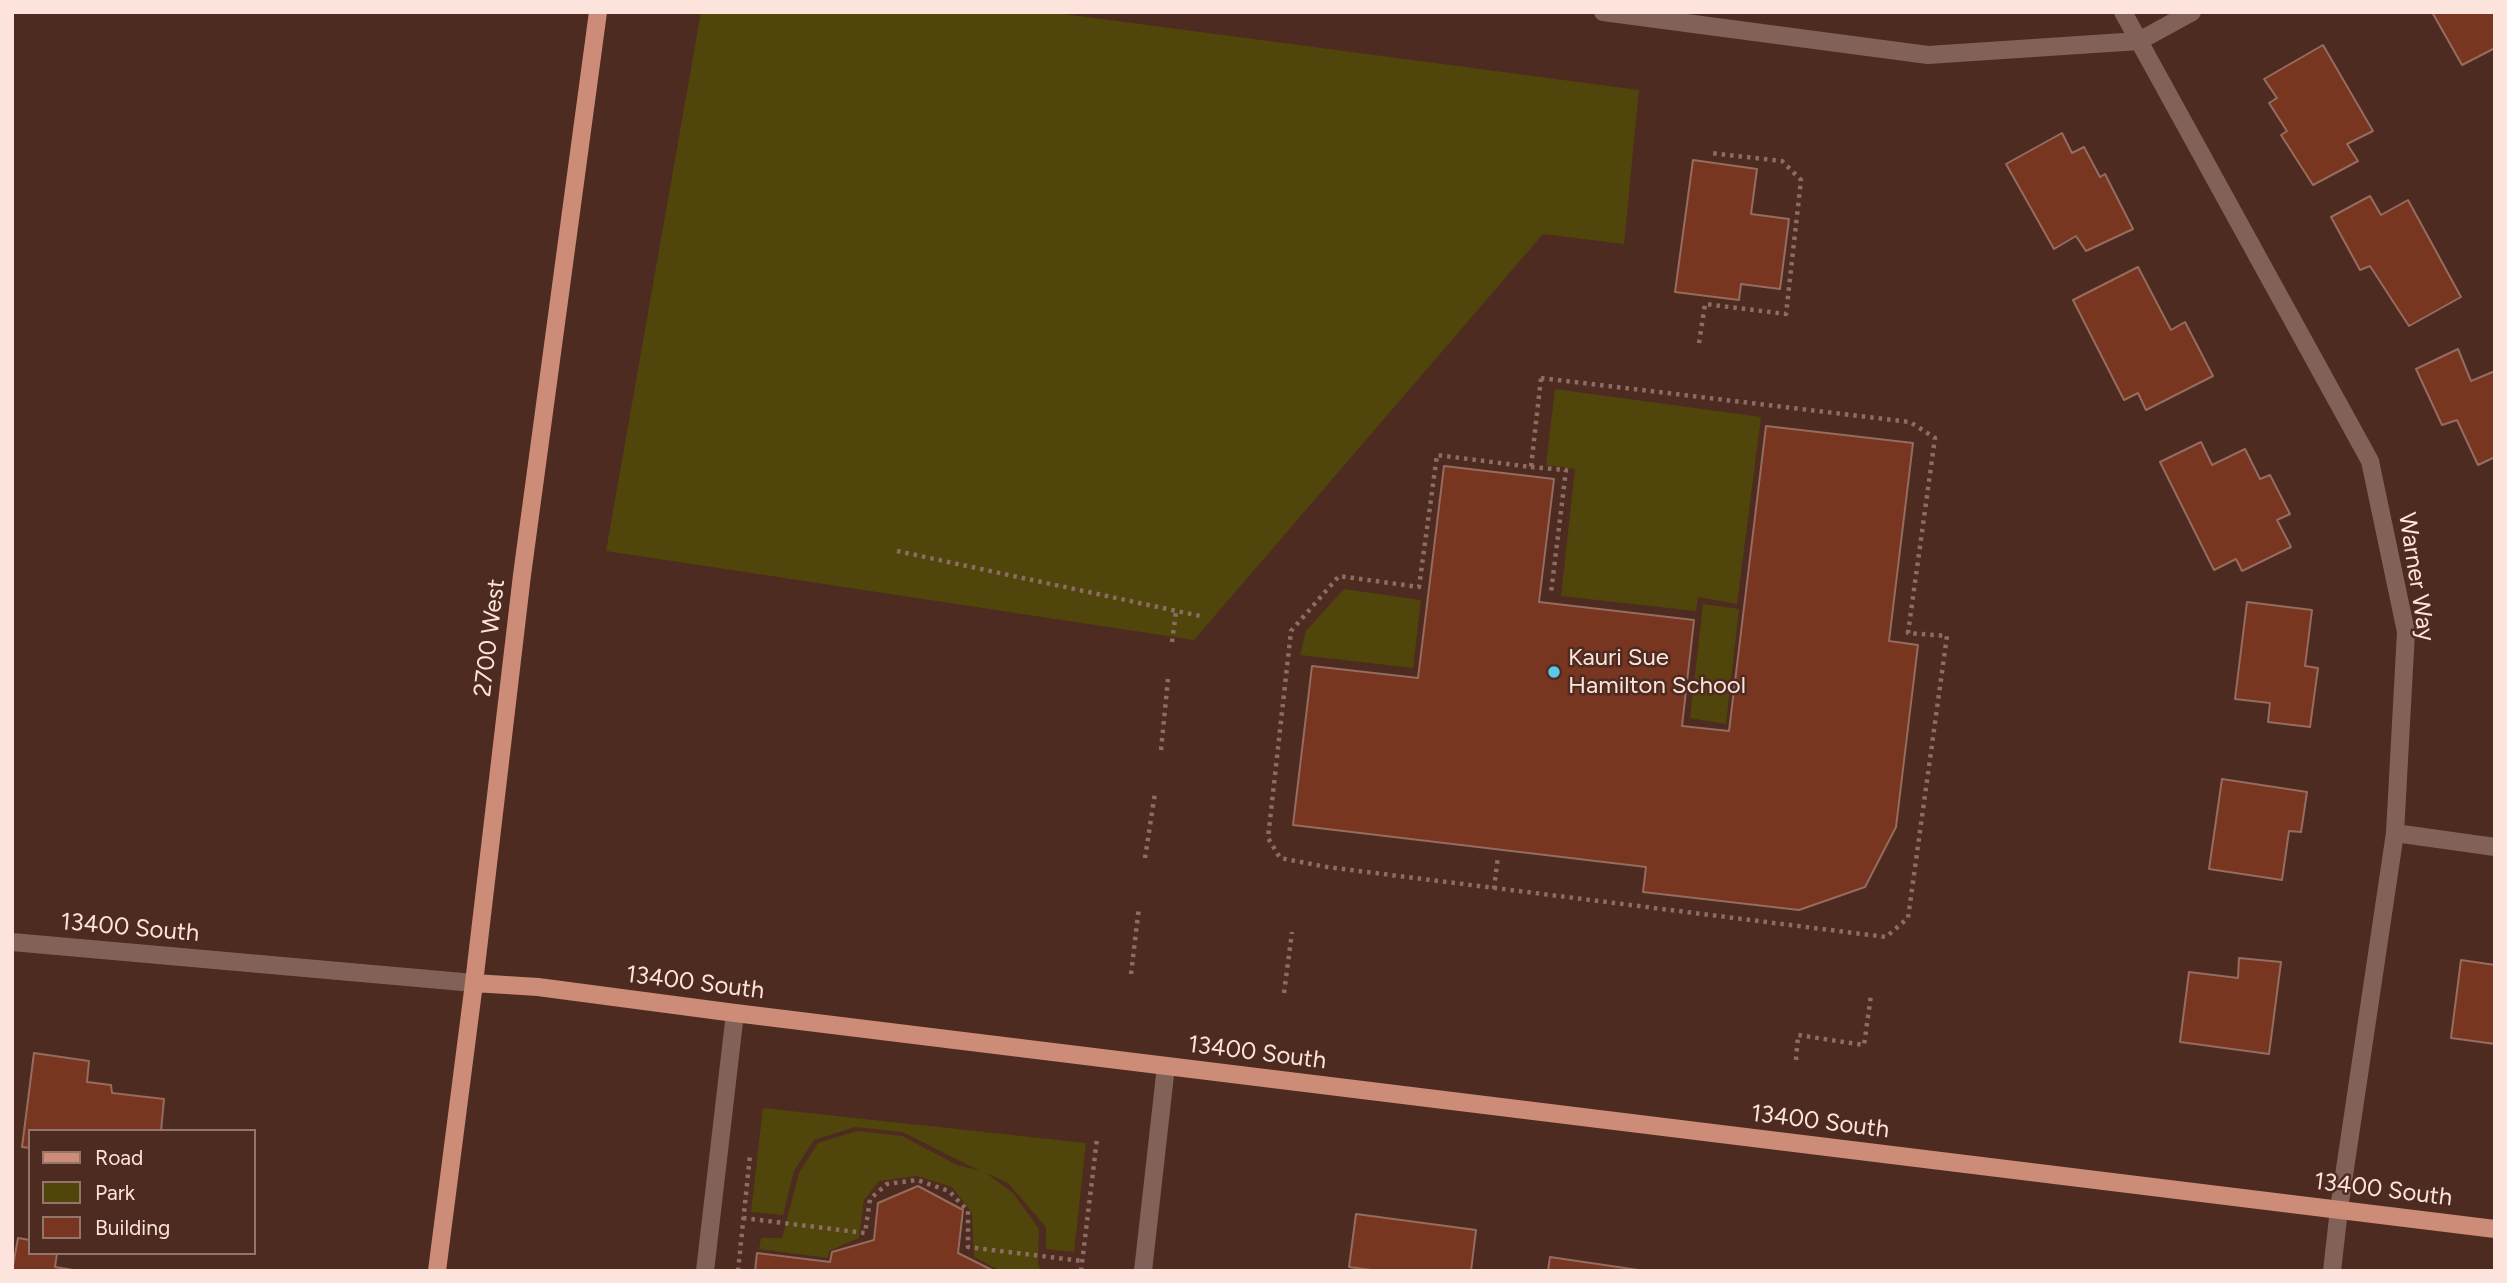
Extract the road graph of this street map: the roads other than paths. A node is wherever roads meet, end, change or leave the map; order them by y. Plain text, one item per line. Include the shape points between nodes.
1 (598, 12) edge
2 (1603, 12) edge
3 (2123, 12) edge
4 (2192, 12) edge
5 (2139, 41) junction
6 (2395, 833) junction
7 (2495, 846) edge
8 (12, 942) edge
9 (474, 983) junction
10 (735, 1013) junction
11 (1166, 1066) junction
12 (2339, 1209) junction
13 (2495, 1229) edge
14 (437, 1271) edge
15 (705, 1271) edge
16 (1143, 1271) edge
17 (2332, 1271) edge

1 - 9 main road, 2700 West via 522,575
2 - 5 street via 1928,55
3 - 5 street, Warner Way
4 - 5 street
5 - 6 street, Warner Way via 2370,461 2406,632
6 - 7 street
6 - 12 street, Warner Way
8 - 9 street, 13400 South
9 - 10 main road, 13400 South
9 - 14 main road, 2700 West
10 - 11 main road, 13400 South
10 - 15 street
11 - 12 main road, 13400 South
11 - 16 street
12 - 13 main road, 13400 South
12 - 17 street, Warner Way

